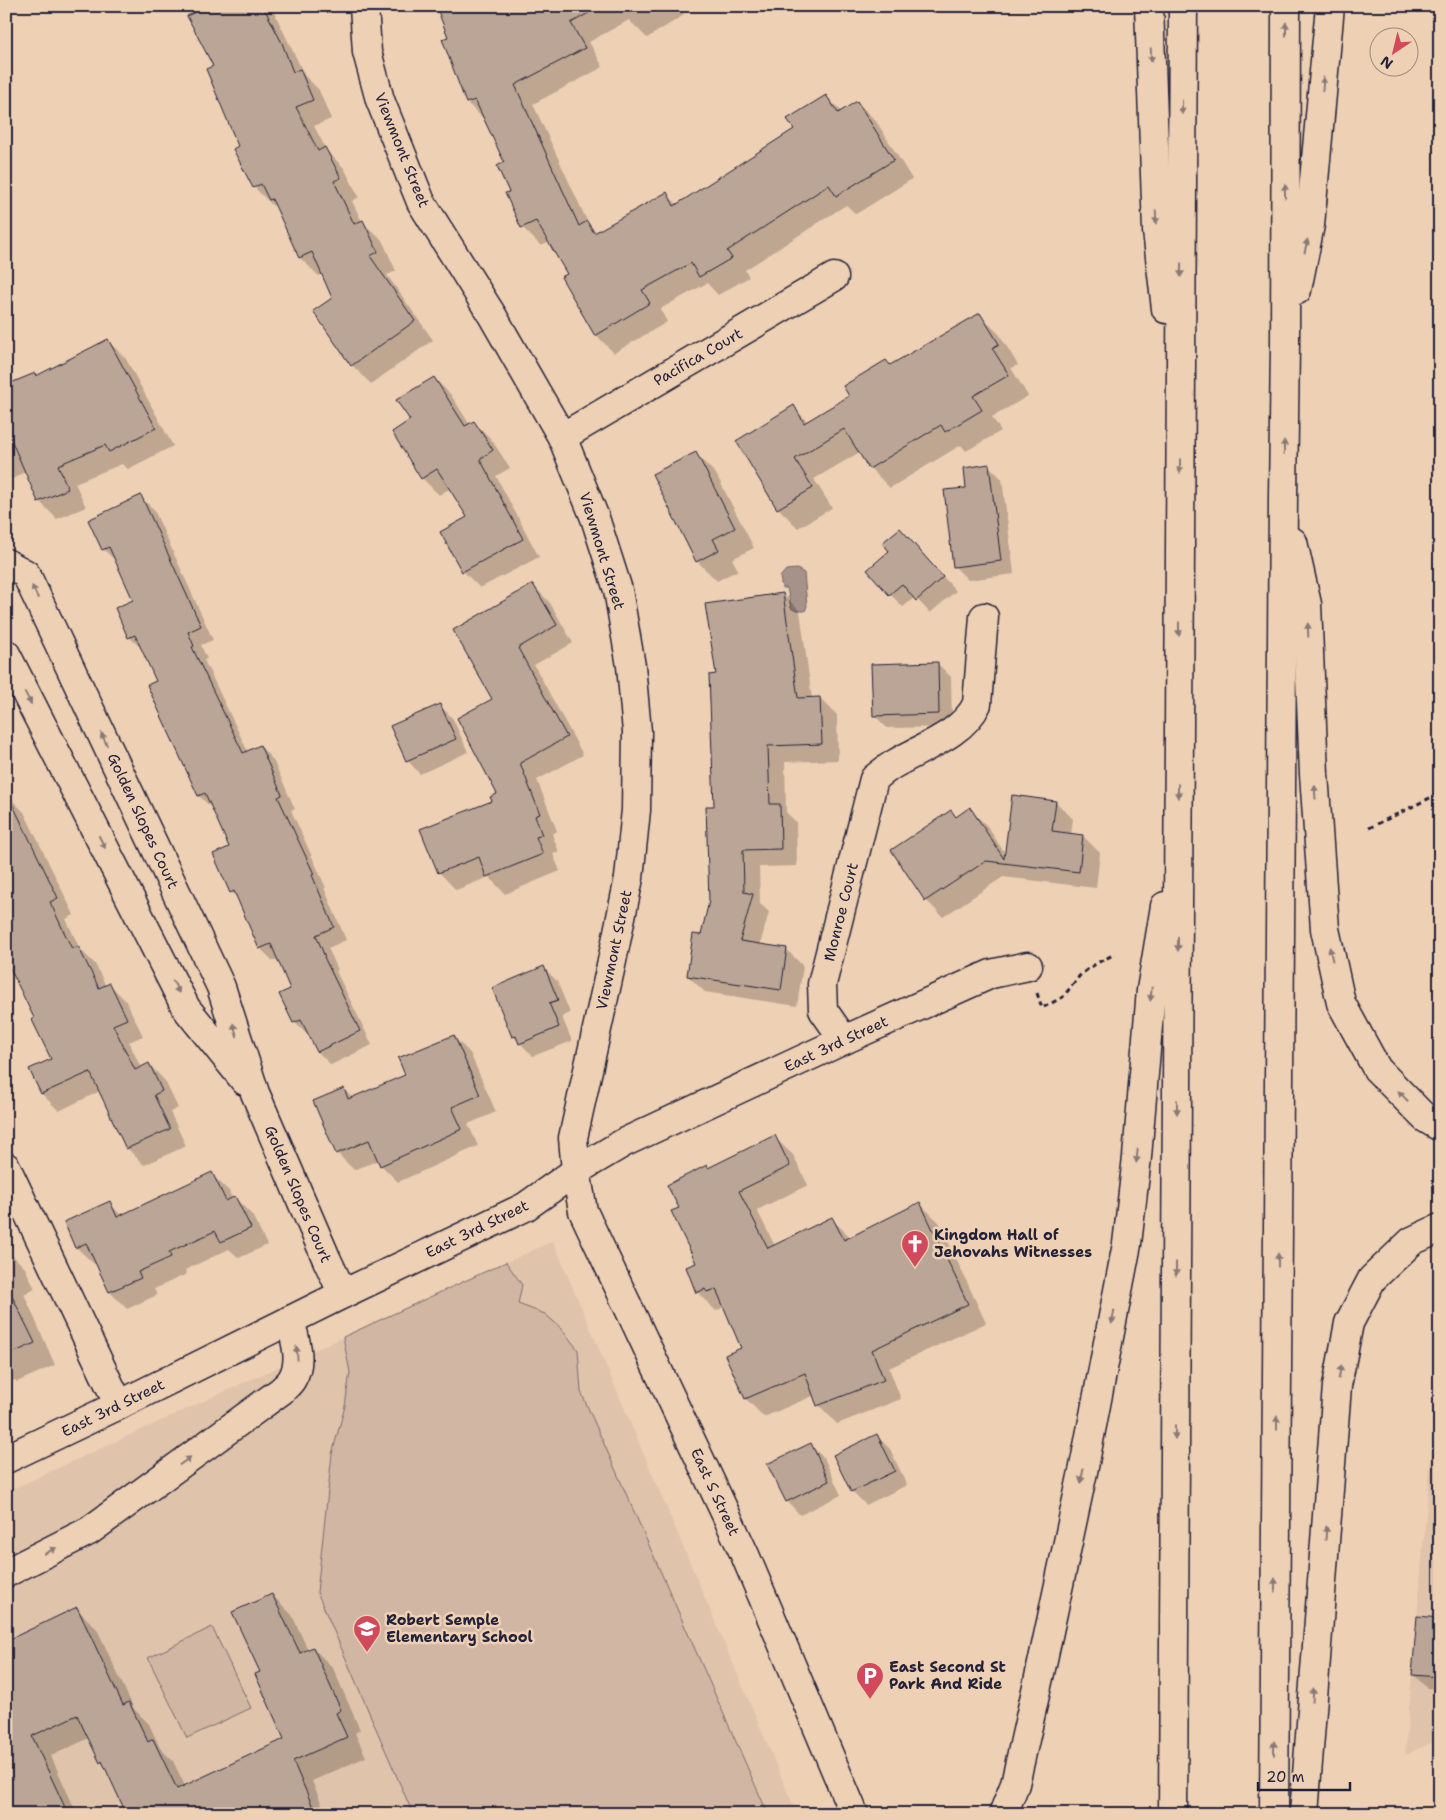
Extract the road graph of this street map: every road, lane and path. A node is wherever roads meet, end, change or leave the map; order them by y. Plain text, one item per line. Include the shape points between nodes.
1 (364, 6) edge
2 (1149, 6) edge
3 (1183, 6) edge
4 (1286, 6) edge
5 (1330, 6) edge
6 (834, 277) dead end
7 (1285, 345) junction
8 (1180, 417) junction
9 (562, 437) junction
10 (1283, 496) junction
11 (6, 563) edge
12 (984, 617) dead end
13 (6, 654) edge
14 (1440, 792) edge
15 (1178, 825) junction
16 (1369, 828) dead end
17 (1115, 954) dead end
18 (1028, 966) joint
19 (844, 1040) junction
20 (255, 1093) junction
21 (1440, 1127) edge
22 (6, 1167) edge
23 (576, 1171) junction
24 (1440, 1228) edge
25 (343, 1294) junction
26 (290, 1320) junction
27 (120, 1405) junction
28 (6, 1459) edge
29 (6, 1573) edge
30 (854, 1814) edge
31 (1003, 1814) edge
32 (1173, 1814) edge
33 (1274, 1814) edge
34 (1304, 1814) edge

1 - 9 main road, Viewmont Street via 366,52 380,100 421,202 492,315
2 -> 8 main road via 1157,231
3 -> 8 main road
7 -> 4 main road
7 -> 5 main road via 1310,225
6 - 9 main road, Pacifica Court
10 -> 7 main road
8 -> 15 main road
9 - 23 main road, Viewmont Street via 595,518 618,590 631,666 637,732 636,810 629,878 573,1138
21 -> 10 main road via 1424,1118 1378,1070 1341,1003 1325,929 1307,604
33 -> 10 main road
20 -> 11 main road, Golden Slopes Court via 222,987 26,574
12 - 19 main road, Monroe Court via 977,704 972,713 963,724 874,779 822,984 823,1010
13 -> 20 main road, Golden Slopes Court via 186,1008
14 - 16 path
15 -> 31 main road via 1151,990 1128,1244 1042,1664 1015,1784
15 -> 32 main road
17 - 18 path via 1081,974 1063,997 1042,1008
18 - 19 main road, East 3rd Street via 992,974
19 - 23 main road, East 3rd Street via 625,1142
20 - 25 main road, Golden Slopes Court
22 - 27 main road
23 - 25 main road, East 3rd Street via 525,1207
23 - 30 main road, East S Street via 582,1211 745,1555
34 -> 24 main road via 1337,1386 1349,1323 1372,1279 1412,1241
25 - 26 main road, East 3rd Street
26 - 27 main road, East 3rd Street
29 -> 26 main road via 89,1531 281,1391 292,1379 297,1366 298,1354
27 - 28 main road, East 3rd Street

